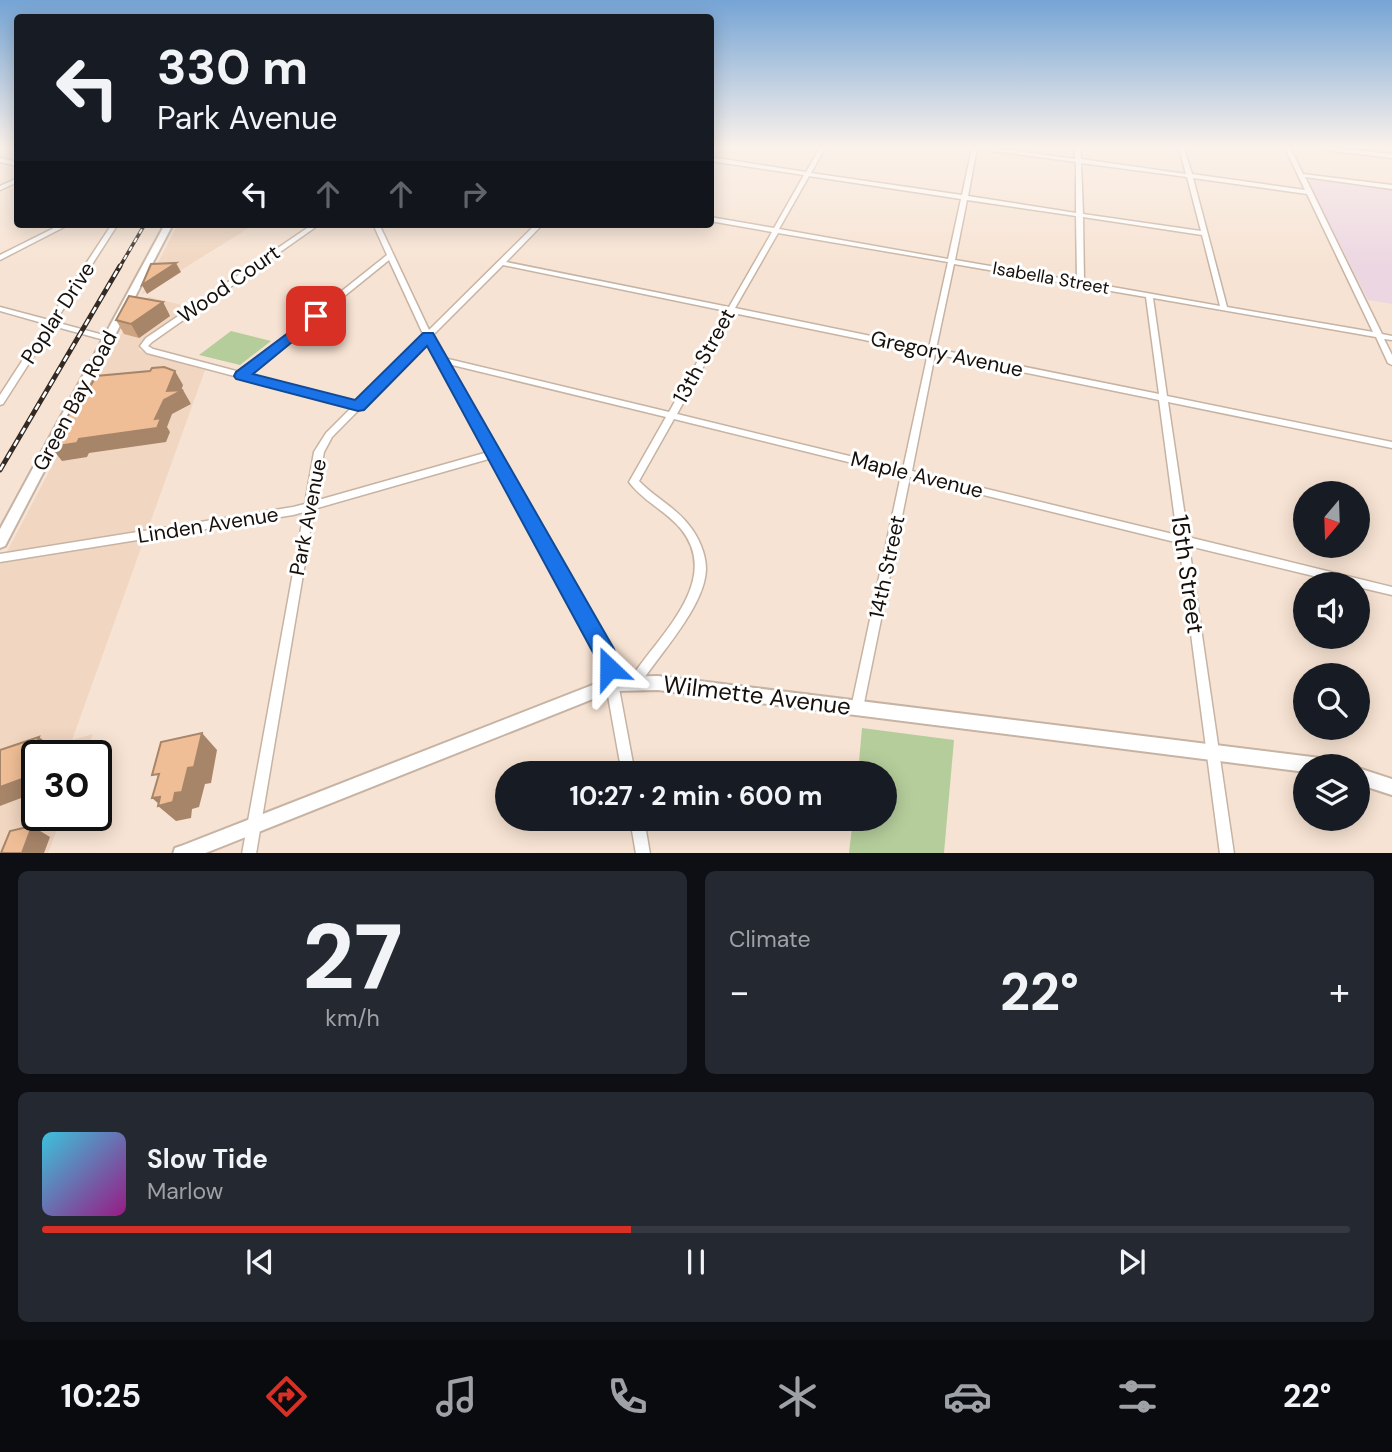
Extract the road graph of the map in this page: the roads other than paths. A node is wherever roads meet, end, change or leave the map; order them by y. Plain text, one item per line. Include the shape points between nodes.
1 (799, 188) edge
2 (902, 188) edge
3 (967, 188) edge
4 (1079, 188) edge
5 (1193, 188) edge
6 (1278, 188) edge
7 (1307, 188) edge
8 (1309, 192) junction
9 (965, 197) junction
10 (1079, 215) junction
11 (714, 220) edge
12 (58, 228) edge
13 (112, 228) edge
14 (167, 228) edge
15 (311, 228) edge
16 (378, 228) edge
17 (536, 228) edge
18 (775, 230) junction
19 (1205, 234) junction
20 (389, 257) junction
21 (0, 258) edge
22 (951, 261) junction
23 (502, 263) junction
24 (1081, 283) junction
25 (1149, 295) junction
26 (0, 309) edge
27 (730, 309) junction
28 (1224, 309) junction
29 (51, 323) junction
30 (428, 336) junction
31 (1379, 336) junction
32 (1392, 338) edge
33 (108, 339) junction
34 (932, 351) junction
35 (442, 360) junction
36 (1392, 363) edge
37 (242, 376) junction
38 (1164, 398) junction
39 (0, 402) edge
40 (358, 406) junction
41 (671, 415) junction
42 (1392, 445) edge
43 (494, 454) junction
44 (907, 472) junction
45 (308, 507) junction
46 (1183, 539) junction
47 (0, 542) edge
48 (0, 558) edge
49 (1392, 591) edge
50 (635, 682) junction
51 (613, 684) junction
52 (857, 708) junction
53 (1213, 754) junction
54 (627, 761) edge
55 (1293, 763) edge
56 (1370, 780) edge
57 (1392, 787) edge
58 (254, 825) junction
59 (639, 831) edge
60 (181, 853) edge
61 (249, 853) edge
62 (643, 853) edge
63 (1227, 853) edge

1 - 18 street, 13th Street
2 - 9 street
3 - 9 street, 14th Street
4 - 10 street
5 - 19 street
6 - 8 street
7 - 8 street
8 - 31 street
9 - 10 street
9 - 22 street, 14th Street
10 - 19 street
10 - 24 street
11 - 18 street, Isabella Street
12 - 21 street
13 - 29 street, Poplar Drive
14 - 33 main road, Green Bay Road
15 - 37 street, Wood Court via 144,346
16 - 20 street
17 - 23 street, Park Avenue
18 - 22 street, Isabella Street
18 - 27 street, 13th Street
19 - 28 street
20 - 30 street
20 - 37 street
22 - 24 street, Isabella Street
22 - 34 street, 14th Street
23 - 27 street, Gregory Avenue
23 - 30 street, Park Avenue
24 - 25 street, Isabella Street
25 - 28 street, Isabella Street
25 - 38 street, 15th Street
26 - 29 street
27 - 34 street, Gregory Avenue
27 - 41 street, 13th Street
28 - 31 street, Isabella Street
29 - 33 street
29 - 39 street, Poplar Drive
30 - 35 street
30 - 40 street, Park Avenue
31 - 32 street, Isabella Street
31 - 36 street
33 - 47 main road, Green Bay Road
34 - 38 street, Gregory Avenue
34 - 44 street, 14th Street
35 - 41 street, Maple Avenue
35 - 43 street
37 - 40 street
38 - 42 street, Gregory Avenue
38 - 46 street, 15th Street
40 - 45 street, Park Avenue via 319,452
41 - 44 street, Maple Avenue
41 - 50 street, 13th Street via 634,482 685,527 697,548 699,574 692,601
43 - 45 street, Linden Avenue
43 - 51 street via 607,656
44 - 46 street, Maple Avenue
44 - 52 street, 14th Street
45 - 48 street, Linden Avenue
45 - 58 street, Park Avenue
46 - 49 street, Maple Avenue
46 - 53 street, 15th Street
50 - 51 street, Wilmette Avenue
50 - 52 street, Wilmette Avenue
51 - 54 street
51 - 58 street, Wilmette Avenue
52 - 53 street, Wilmette Avenue
53 - 55 street, Wilmette Avenue
53 - 63 street, 15th Street
56 - 57 street
58 - 60 street, Wilmette Avenue
58 - 61 street, Park Avenue
59 - 62 street

